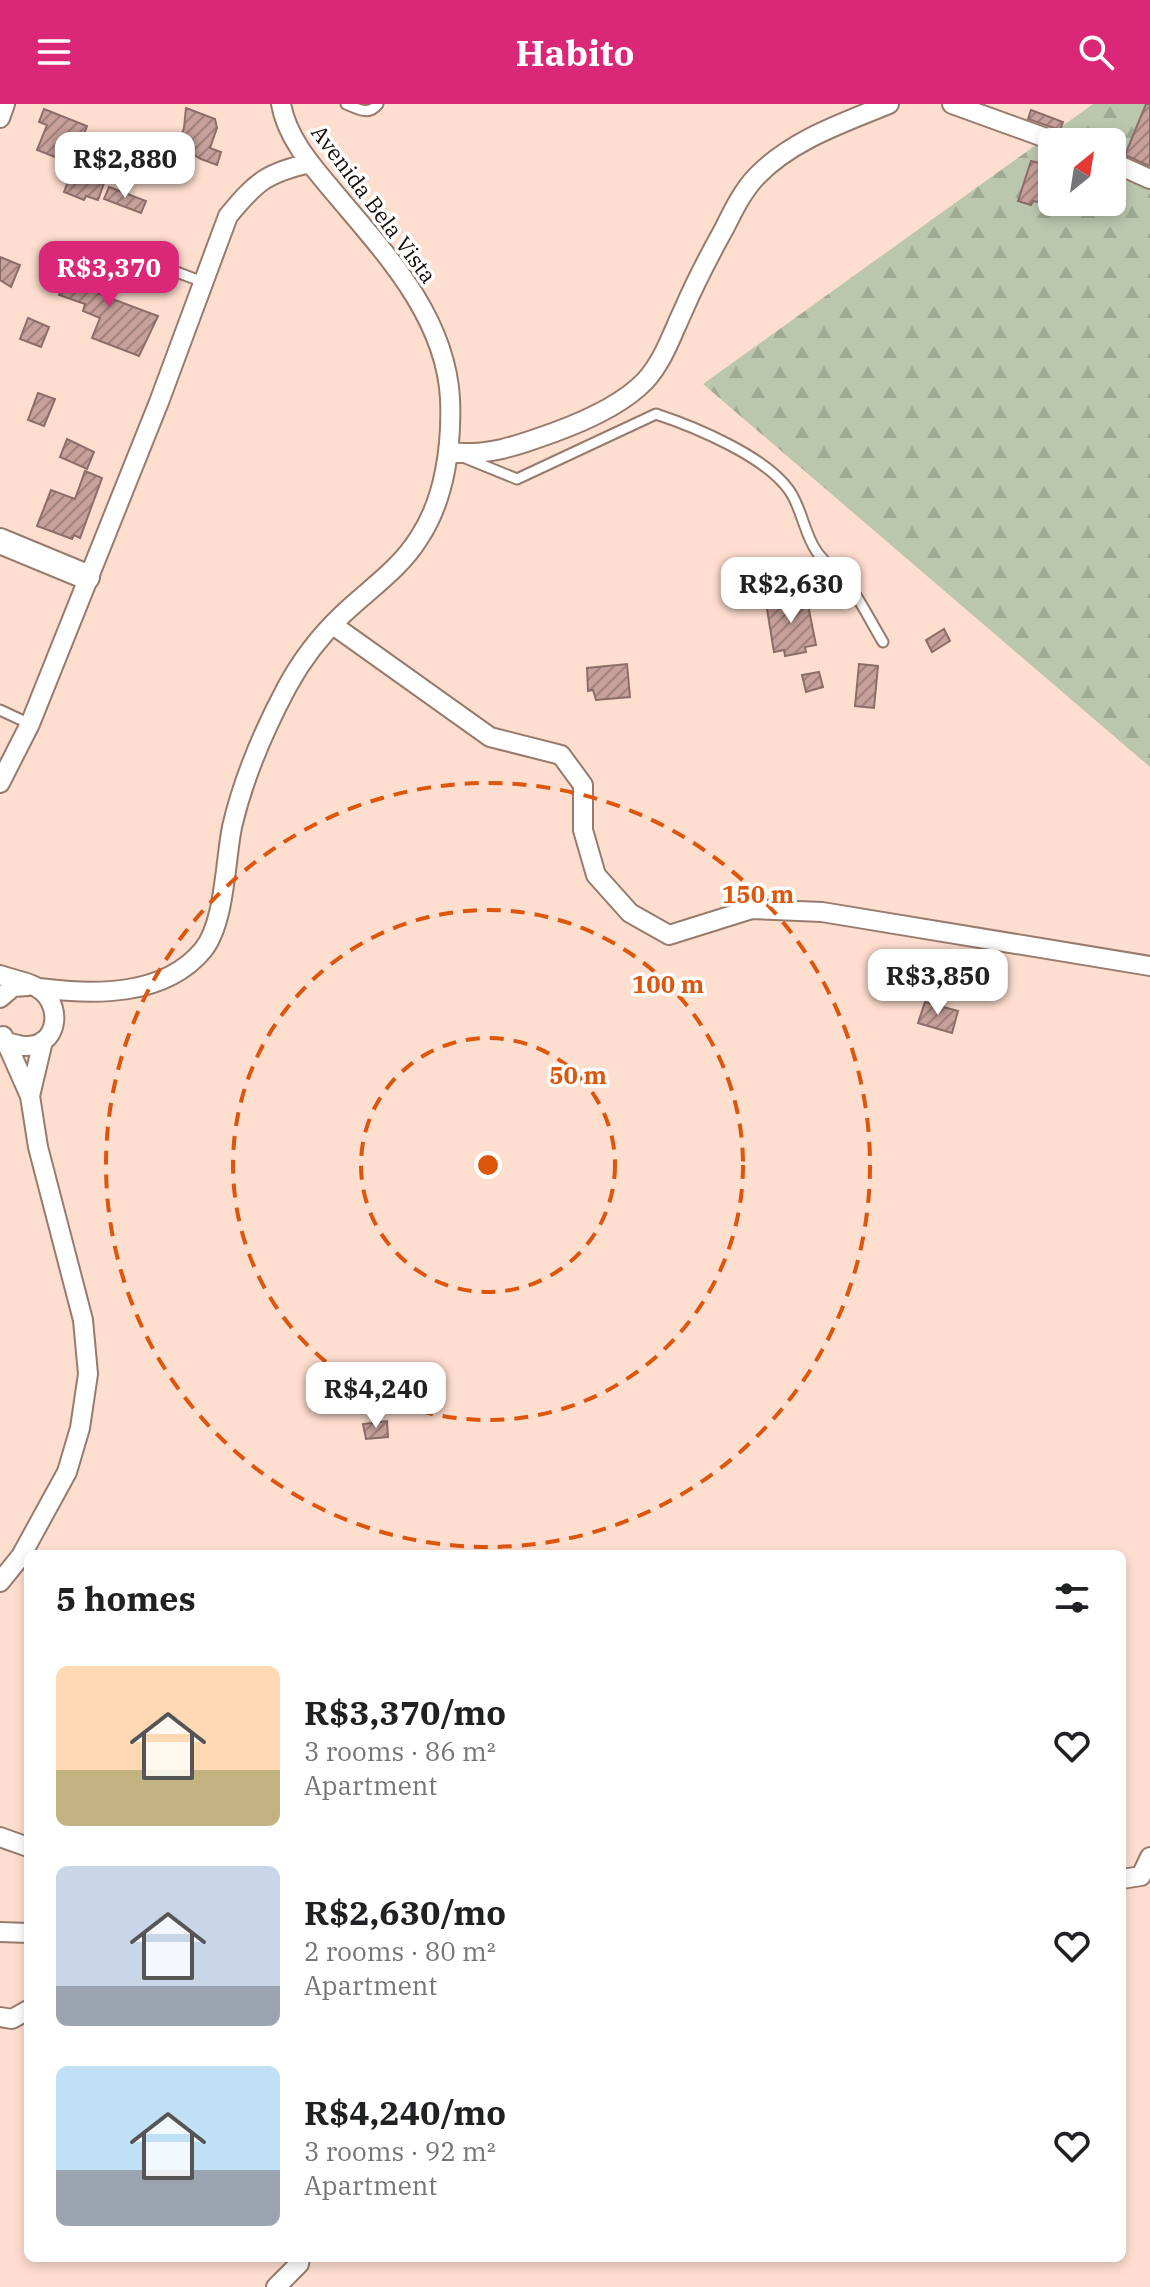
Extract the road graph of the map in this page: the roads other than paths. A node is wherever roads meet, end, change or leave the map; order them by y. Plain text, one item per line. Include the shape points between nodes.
1 (5, 104) edge
2 (281, 104) edge
3 (346, 104) edge
4 (378, 104) edge
5 (889, 104) edge
6 (952, 104) edge
7 (0, 118) edge
8 (1038, 135) edge
9 (310, 163) junction
10 (1126, 168) edge
11 (1150, 179) edge
12 (118, 250) dead end
13 (203, 282) junction
14 (449, 452) junction
15 (0, 541) edge
16 (87, 577) junction
17 (333, 625) junction
18 (883, 642) dead end
19 (0, 710) edge
20 (30, 724) junction
21 (0, 783) edge
22 (1150, 966) edge
23 (0, 975) edge
24 (35, 987) junction
25 (92, 994) junction
26 (0, 998) edge
27 (56, 1020) junction
28 (3, 1037) edge
29 (43, 1041) junction
30 (30, 1096) junction
31 (24, 1550) edge
32 (24, 1551) edge
33 (0, 1582) edge
34 (0, 1837) edge
35 (24, 1846) edge
36 (1150, 1857) edge
37 (1126, 1878) edge
38 (0, 1932) edge
39 (24, 1933) edge
40 (24, 2012) edge
41 (0, 2017) edge
42 (299, 2262) edge
43 (276, 2287) edge

1 - 7 street
2 - 9 street, Avenida Bela Vista
3 - 4 lane via 367,112
5 - 14 street via 821,132 755,177 701,269 659,361 629,395 570,426 509,449
6 - 8 street
9 - 13 street via 264,178 245,195 228,216
9 - 14 street, Avenida Bela Vista via 389,259 433,330 450,397
10 - 11 street
12 - 13 lane
13 - 16 street
14 - 17 street, Avenida Bela Vista via 434,509 419,539
14 - 18 lane via 517,479 656,414 678,421 722,441 781,480 792,493 815,549 850,588
15 - 16 street
16 - 20 street
17 - 22 street via 490,737 561,755 583,785 583,830 596,875 630,913 669,935 752,909 822,912
17 - 25 street, Avenida Bela Vista via 289,683 270,719 233,826 218,913 204,949 170,977
19 - 20 lane
20 - 21 street
23 - 24 street
24 - 25 street, Avenida Bela Vista
24 - 26 street, Avenida Bela Vista via 13,987
24 - 27 street via 53,1001
25 - 27 street, Avenida Bela Vista
27 - 29 street, Avenida Bela Vista
28 - 29 street via 27,1047
28 - 30 street
29 - 30 street, Avenida Bela Vista
30 - 31 street via 83,1320 88,1374 67,1472
32 - 33 street
34 - 35 street
36 - 37 street via 1141,1876
38 - 39 street
40 - 41 street via 12,2019
42 - 43 street

